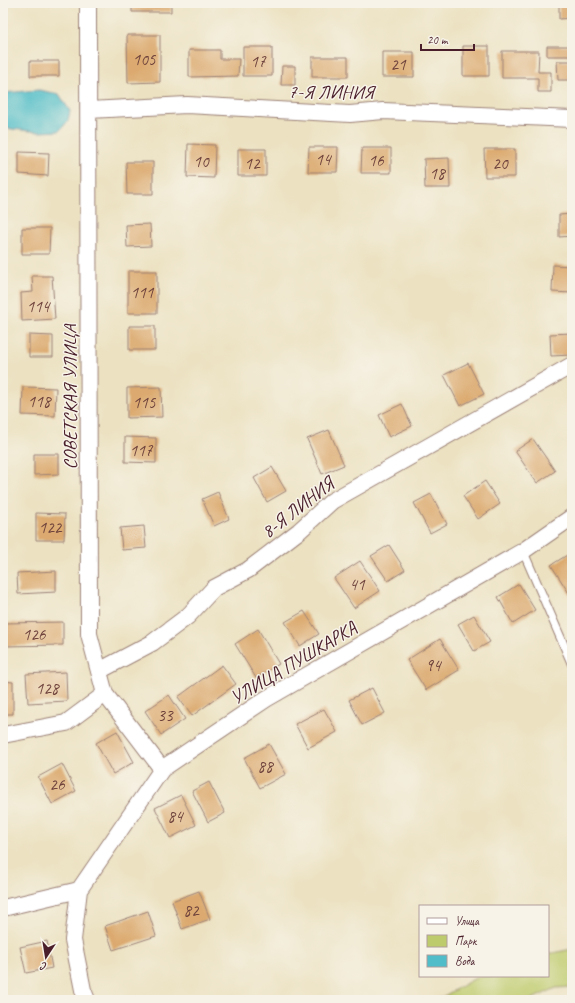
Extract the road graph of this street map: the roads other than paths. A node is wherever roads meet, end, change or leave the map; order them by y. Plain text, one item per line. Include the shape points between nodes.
1 (88, 3) edge
2 (90, 110) junction
3 (572, 119) edge
4 (572, 365) edge
5 (572, 517) edge
6 (523, 551) junction
7 (572, 664) edge
8 (99, 671) junction
9 (105, 694) junction
10 (3, 735) edge
11 (162, 769) junction
12 (79, 890) junction
13 (3, 908) edge
14 (87, 1000) edge

1 - 2 street, СОВЕТСКАЯ УЛИЦА
2 - 3 street, 7-Я ЛИНИЯ via 187,106 350,114 383,111
2 - 8 street, СОВЕТСКАЯ УЛИЦА via 89,634
4 - 8 street, 8-Я ЛИНИЯ via 332,501 299,531 248,570 214,588 188,616 152,643
5 - 6 street, УЛИЦА ПУШКАРКА
6 - 7 lane
6 - 11 street, УЛИЦА ПУШКАРКА via 266,699
8 - 9 street, СОВЕТСКАЯ УЛИЦА
9 - 10 street via 66,723
9 - 11 street, СОВЕТСКАЯ УЛИЦА
11 - 12 street, УЛИЦА ПУШКАРКА
12 - 13 street
12 - 14 street, УЛИЦА ПУШКАРКА via 73,940

